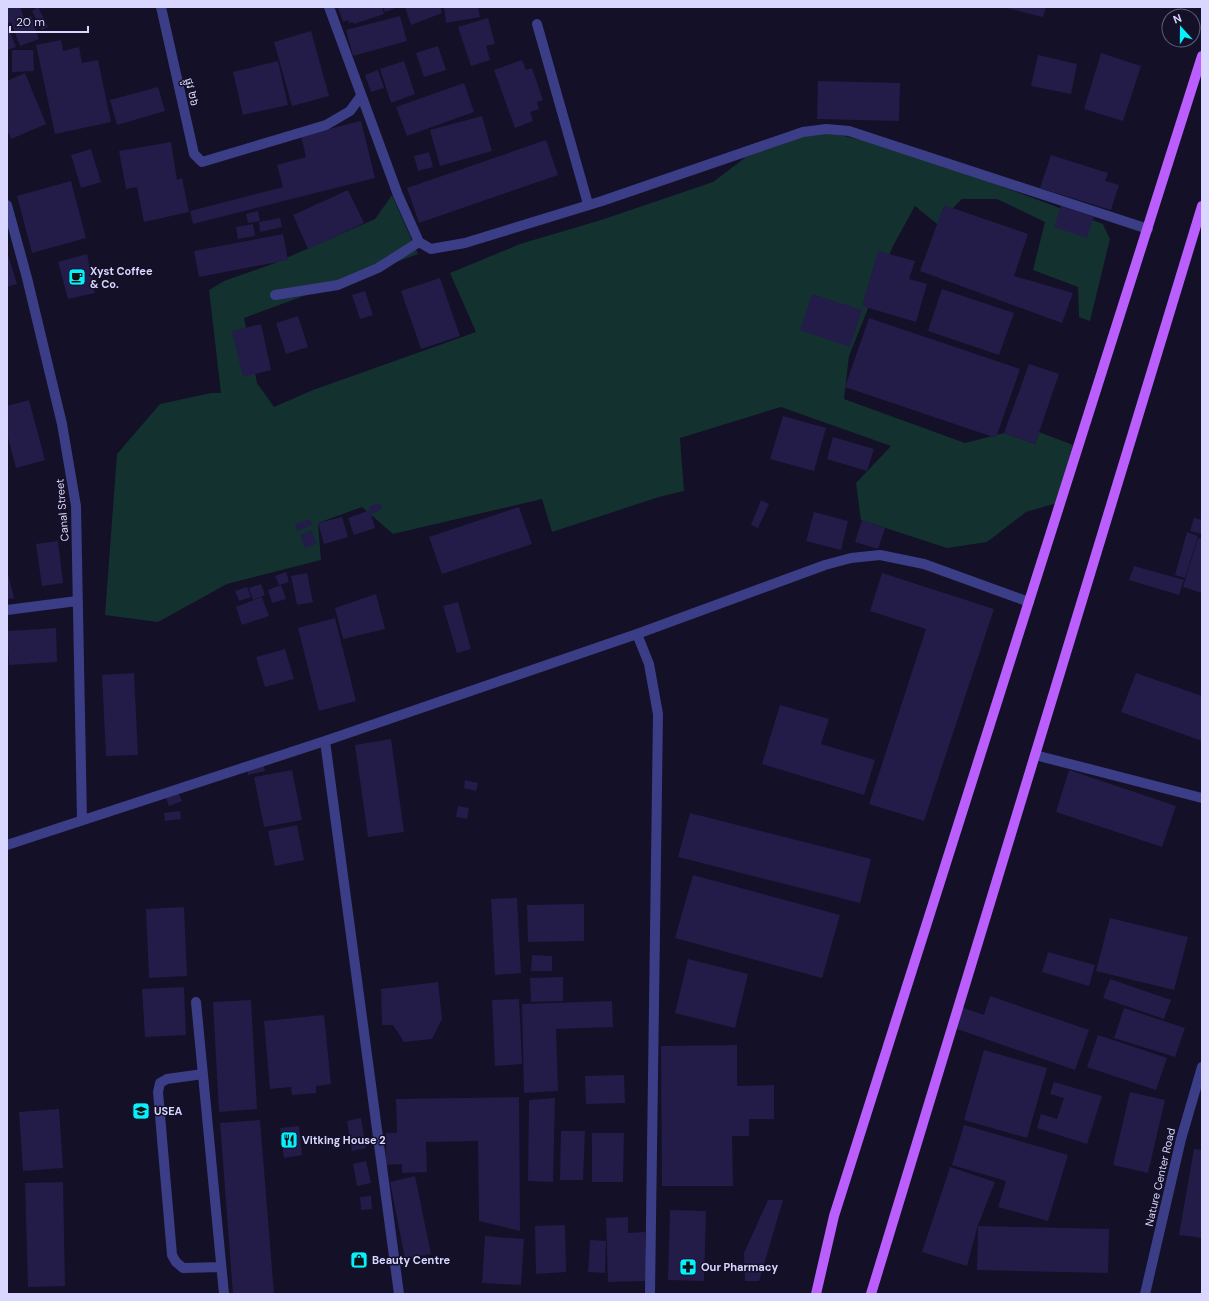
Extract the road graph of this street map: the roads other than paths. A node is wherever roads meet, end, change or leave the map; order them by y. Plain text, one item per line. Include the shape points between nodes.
1 (161, 7) edge
2 (329, 7) edge
3 (536, 24) dead end
4 (1202, 56) edge
5 (361, 96) junction
6 (588, 204) junction
7 (7, 205) edge
8 (1202, 206) edge
9 (1148, 229) junction
10 (422, 245) junction
11 (275, 295) dead end
12 (77, 601) junction
13 (1029, 602) junction
14 (7, 610) edge
15 (637, 634) junction
16 (325, 741) junction
17 (1035, 755) junction
18 (1202, 798) edge
19 (82, 820) junction
20 (7, 845) edge
21 (196, 1002) dead end
22 (1202, 1067) edge
23 (203, 1074) junction
24 (221, 1267) junction
25 (224, 1294) edge
26 (399, 1294) edge
27 (650, 1294) edge
28 (816, 1294) edge
29 (871, 1294) edge
30 (1145, 1294) edge

1 - 5 street, ផ្លូវ ២៦ via 194,154 202,162 326,125 350,111
2 - 5 street
3 - 6 street
4 - 9 main road
5 - 10 street via 398,195
6 - 9 street via 802,132 826,129 849,131
6 - 10 street via 465,243 439,249
7 - 12 street, Canal Street via 50,370 73,482 77,533
8 - 17 main road
9 - 13 main road
10 - 11 street via 338,285
12 - 14 street
12 - 19 street, Canal Street
13 - 15 street via 924,564 880,555 851,558 825,566
13 - 28 main road via 834,1216
15 - 16 street
15 - 27 street via 649,664 658,714
16 - 19 street
16 - 26 street
17 - 18 street
17 - 29 main road
19 - 20 street
21 - 23 street
22 - 30 street, Nature Center Road via 1181,1139
23 - 24 street
23 - 24 street via 167,1079 160,1083 158,1092 172,1255 183,1268
24 - 25 street

